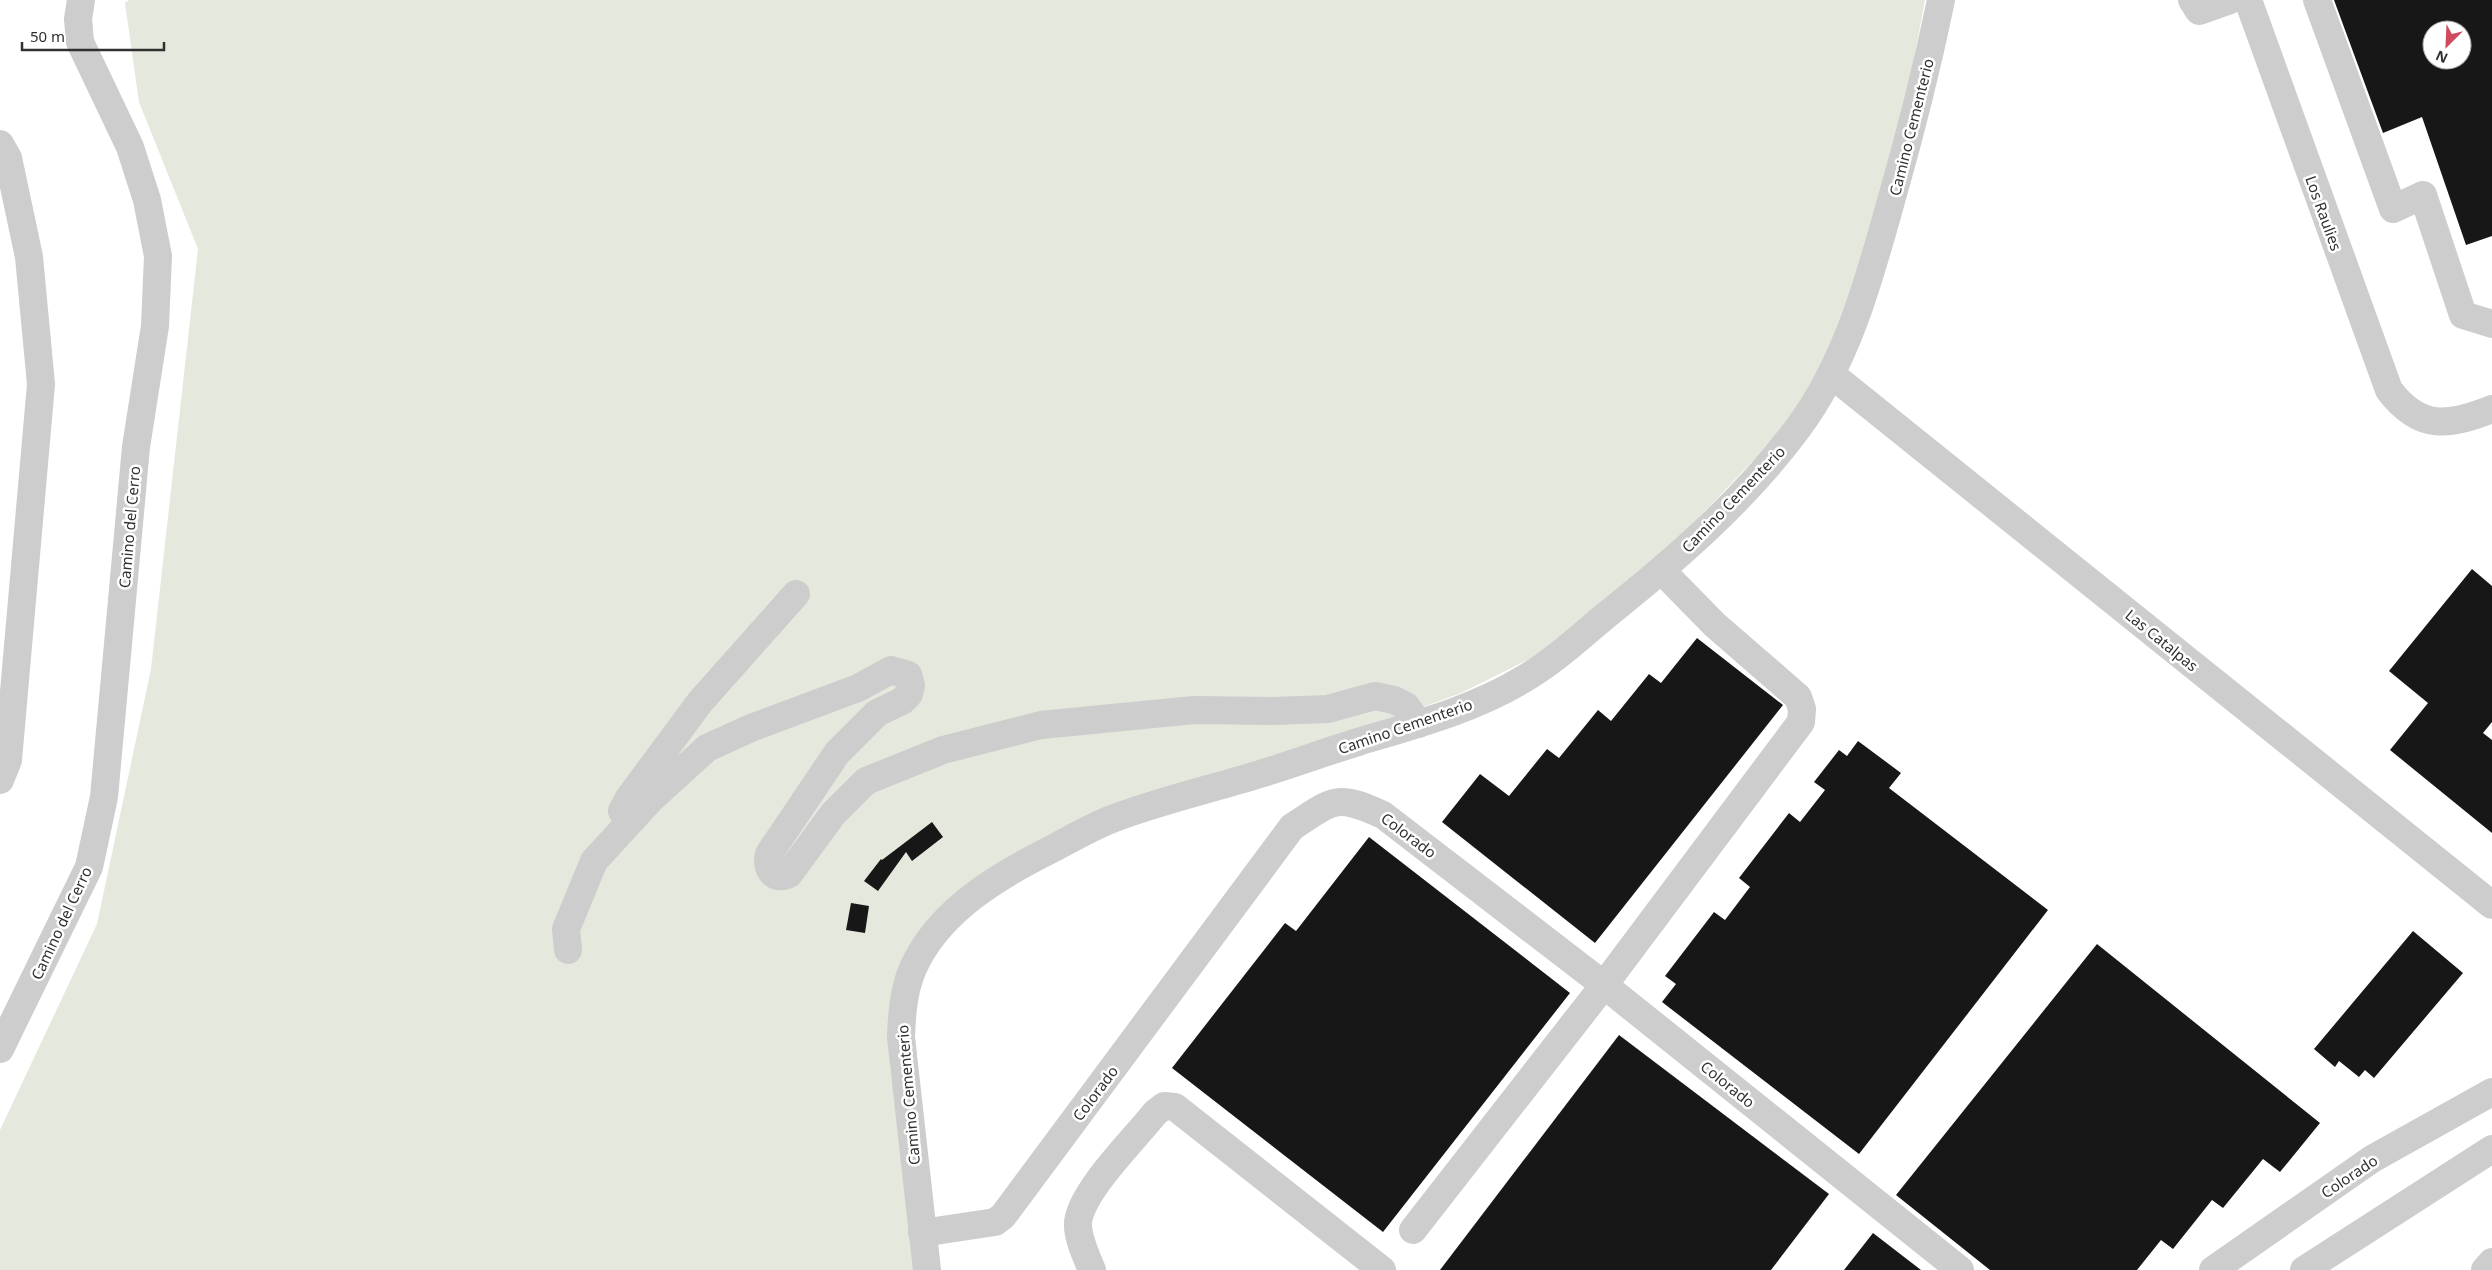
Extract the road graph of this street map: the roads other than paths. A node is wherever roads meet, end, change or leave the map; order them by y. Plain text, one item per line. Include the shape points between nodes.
1 (81, 0) edge
2 (1941, 0) edge
3 (2192, 0) edge
4 (2230, 0) edge
5 (2248, 0) edge
6 (2316, 0) edge
7 (0, 144) edge
8 (2492, 324) edge
9 (1832, 375) junction
10 (2492, 409) edge
11 (1662, 571) junction
12 (796, 594) dead end
13 (1419, 724) junction
14 (0, 780) edge
15 (629, 823) junction
16 (2492, 905) edge
17 (568, 950) dead end
18 (1604, 985) junction
19 (0, 1049) edge
20 (2492, 1092) edge
21 (2492, 1149) edge
22 (1413, 1230) dead end
23 (922, 1233) junction
24 (2492, 1262) edge
25 (927, 1270) edge
26 (1092, 1270) edge
27 (1382, 1270) edge
28 (1960, 1270) edge
29 (2213, 1270) edge
30 (2304, 1270) edge
31 (2486, 1270) edge

1 - 19 street, Camino del Cerro via 78,19 80,42 130,147 147,200 158,256 155,326 136,447 104,797 91,858 62,927
2 - 9 street, Camino Cementerio via 1915,118 1870,279
3 - 4 street via 2199,11
5 - 10 street, Los Raulies via 2383,378 2396,400 2416,415 2451,422
6 - 8 street via 2393,209 2423,195 2463,315
7 - 14 street via 8,158 29,257 41,384 8,760
9 - 11 street, Camino Cementerio via 1776,455 1728,508
9 - 16 street, Las Catalpas
11 - 13 street, Camino Cementerio via 1522,680
11 - 18 street via 1715,626 1798,697 1802,709 1801,722
12 - 15 street via 700,702 641,782 623,807 622,813
13 - 15 street via 1406,706 1375,696 1328,709 1194,710 1041,725 943,750 866,782 832,814 789,874 775,876 766,862 769,854 837,753 877,713 909,694 908,675 891,670 858,688 707,748
13 - 23 street, Camino Cementerio via 1105,822 1020,864 949,918 915,964 902,1014 902,1059
15 - 17 street via 594,861 566,929
18 - 22 street
18 - 23 street, Colorado via 1383,815 1354,802 1330,802 1292,827 1004,1216 995,1222
18 - 28 street, Colorado
20 - 29 street, Colorado via 2372,1159
21 - 30 street
23 - 25 street, Camino Cementerio
24 - 31 street
26 - 27 street via 1078,1223 1086,1198 1164,1106 1176,1107

